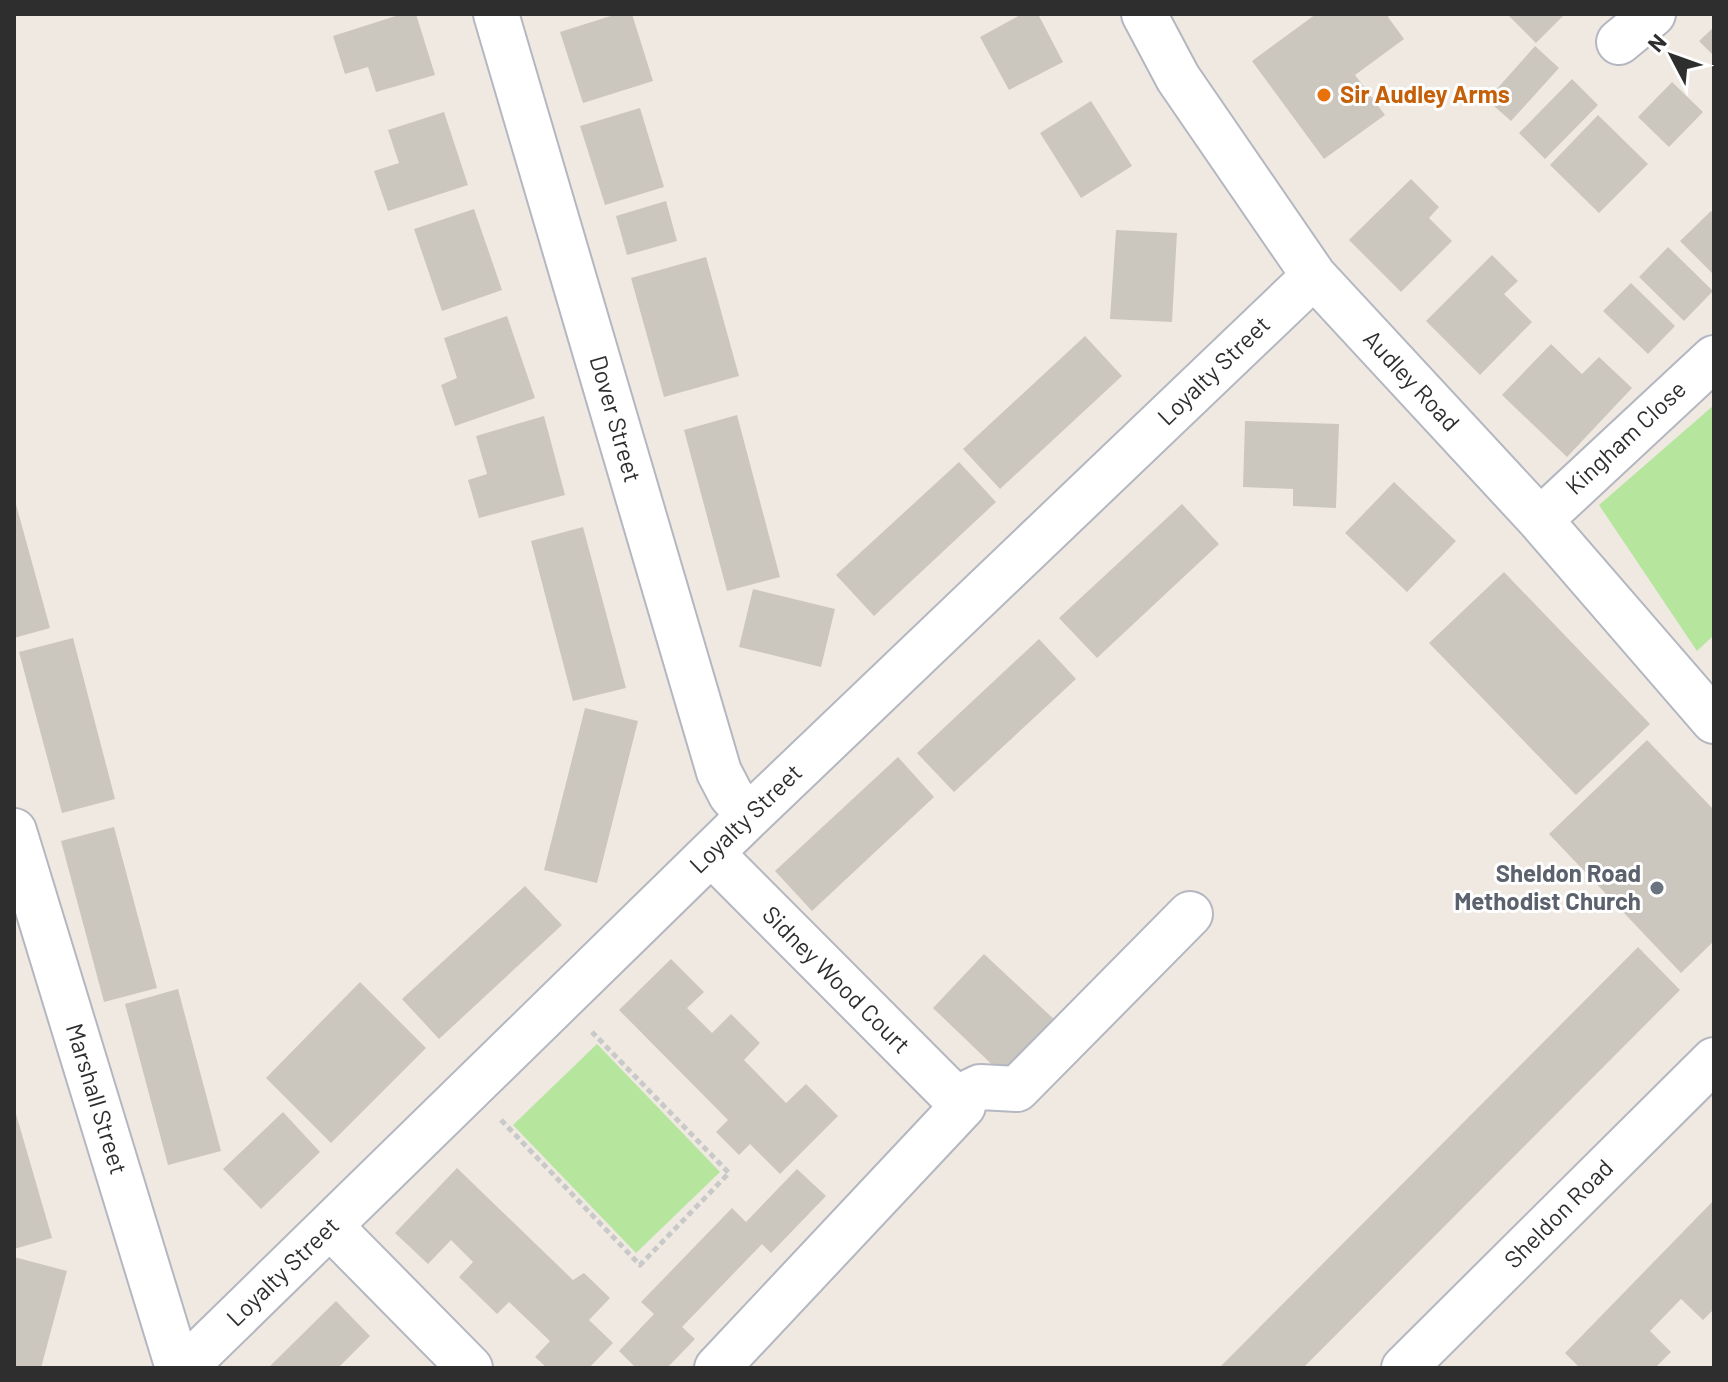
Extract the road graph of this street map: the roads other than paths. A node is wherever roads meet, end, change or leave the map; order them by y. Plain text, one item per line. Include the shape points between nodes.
1 (496, 14) edge
2 (1144, 14) edge
3 (1653, 14) edge
4 (1619, 42) dead end
5 (1314, 276) junction
6 (1714, 358) edge
7 (1540, 520) junction
8 (1714, 721) edge
9 (749, 816) junction
10 (14, 831) edge
11 (711, 853) junction
12 (1190, 914) dead end
13 (1714, 1060) edge
14 (959, 1102) junction
15 (330, 1226) junction
16 (178, 1368) edge
17 (184, 1368) edge
18 (470, 1368) edge
19 (717, 1368) edge
20 (1404, 1368) edge

1 - 9 street, Dover Street via 719,772
2 - 5 street, Audley Road via 1178,78
3 - 4 street
5 - 7 street, Audley Road
5 - 9 street, Loyalty Street
6 - 7 street, Kingham Close
7 - 8 street, Audley Road
9 - 11 street, Loyalty Street
10 - 16 street, Marshall Street
11 - 14 street, Sidney Wood Court
11 - 15 street, Loyalty Street
12 - 14 street via 1017,1089 980,1087
13 - 20 street, Sheldon Road
14 - 19 street
15 - 17 street, Loyalty Street
15 - 18 street

